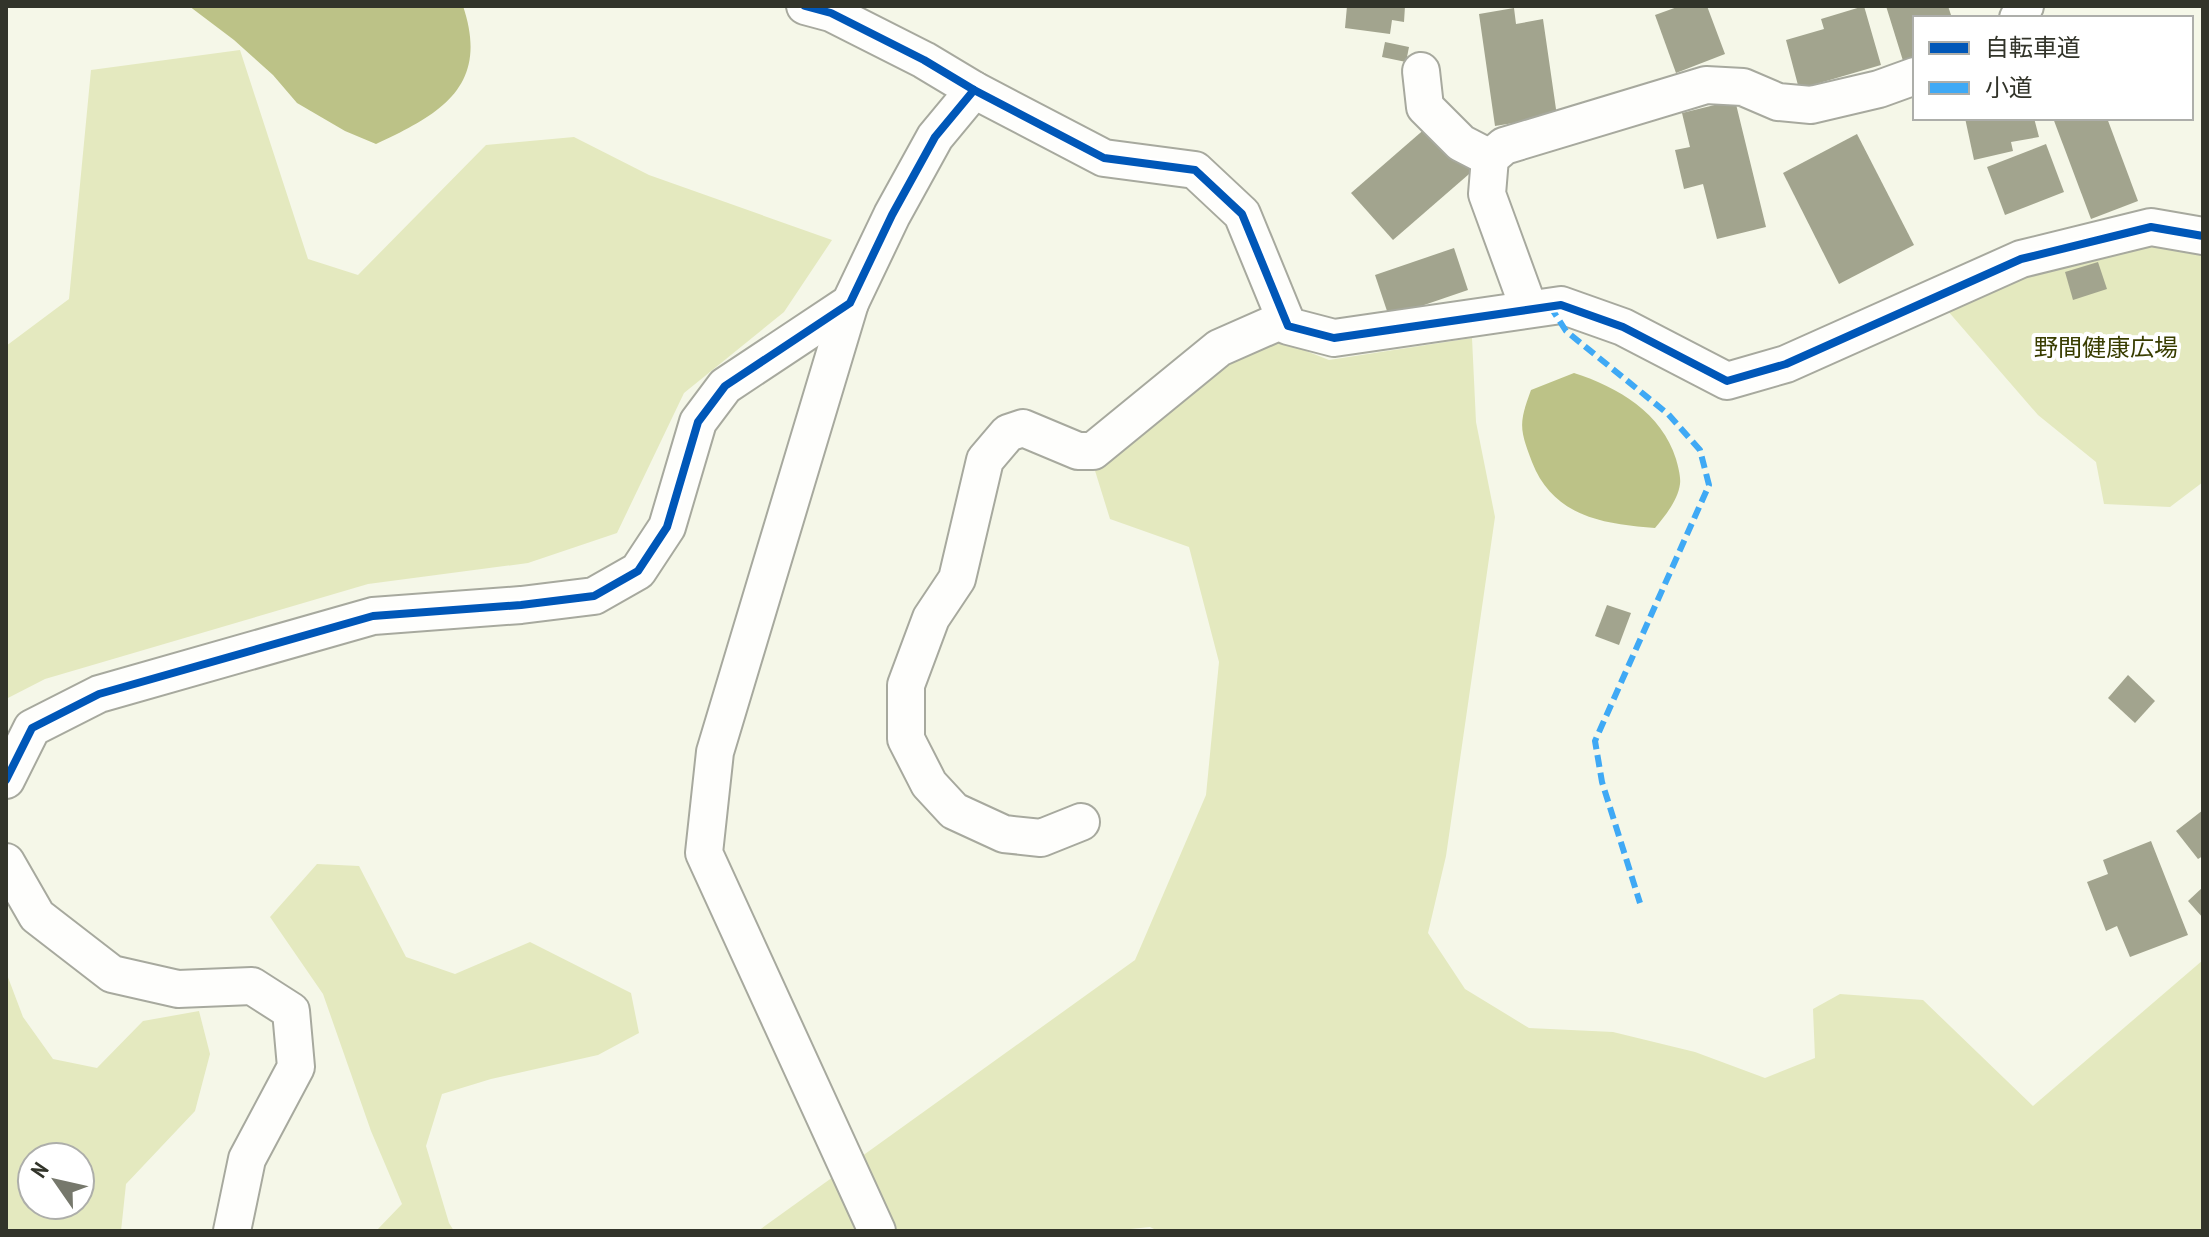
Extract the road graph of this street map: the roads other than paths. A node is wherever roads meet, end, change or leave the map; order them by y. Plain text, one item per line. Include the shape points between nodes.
1 (805, 6) edge
2 (1421, 71) dead end
3 (1913, 77) edge
4 (974, 90) junction
5 (1490, 158) junction
6 (2203, 236) edge
7 (850, 303) junction
8 (1529, 309) junction
9 (1285, 319) junction
10 (6, 780) edge
11 (1081, 822) dead end
12 (6, 862) edge
13 (232, 1231) edge
14 (877, 1231) edge

1 - 4 street via 831,13
2 - 5 street via 1425,107 1461,143
3 - 5 street via 1811,105 1778,102 1743,87 1706,85 1504,146
4 - 7 street via 935,137
4 - 9 street via 1104,158 1195,170 1242,214
5 - 8 street via 1487,194
6 - 8 street via 2151,227 2021,259 1786,364 1727,381 1623,327 1561,305
7 - 10 street via 725,386 698,422 667,527 638,571 594,596 373,616 99,694 32,728
7 - 14 street via 715,752 704,853
8 - 9 street via 1334,338 1288,326
9 - 11 street via 1219,348 1093,451 1078,451 1023,428 1008,433 985,460 957,579 931,618 906,685 906,739 929,784 954,811 1004,834 1041,838
12 - 13 street via 37,916 112,974 178,989 252,986 291,1011 296,1067 247,1159

